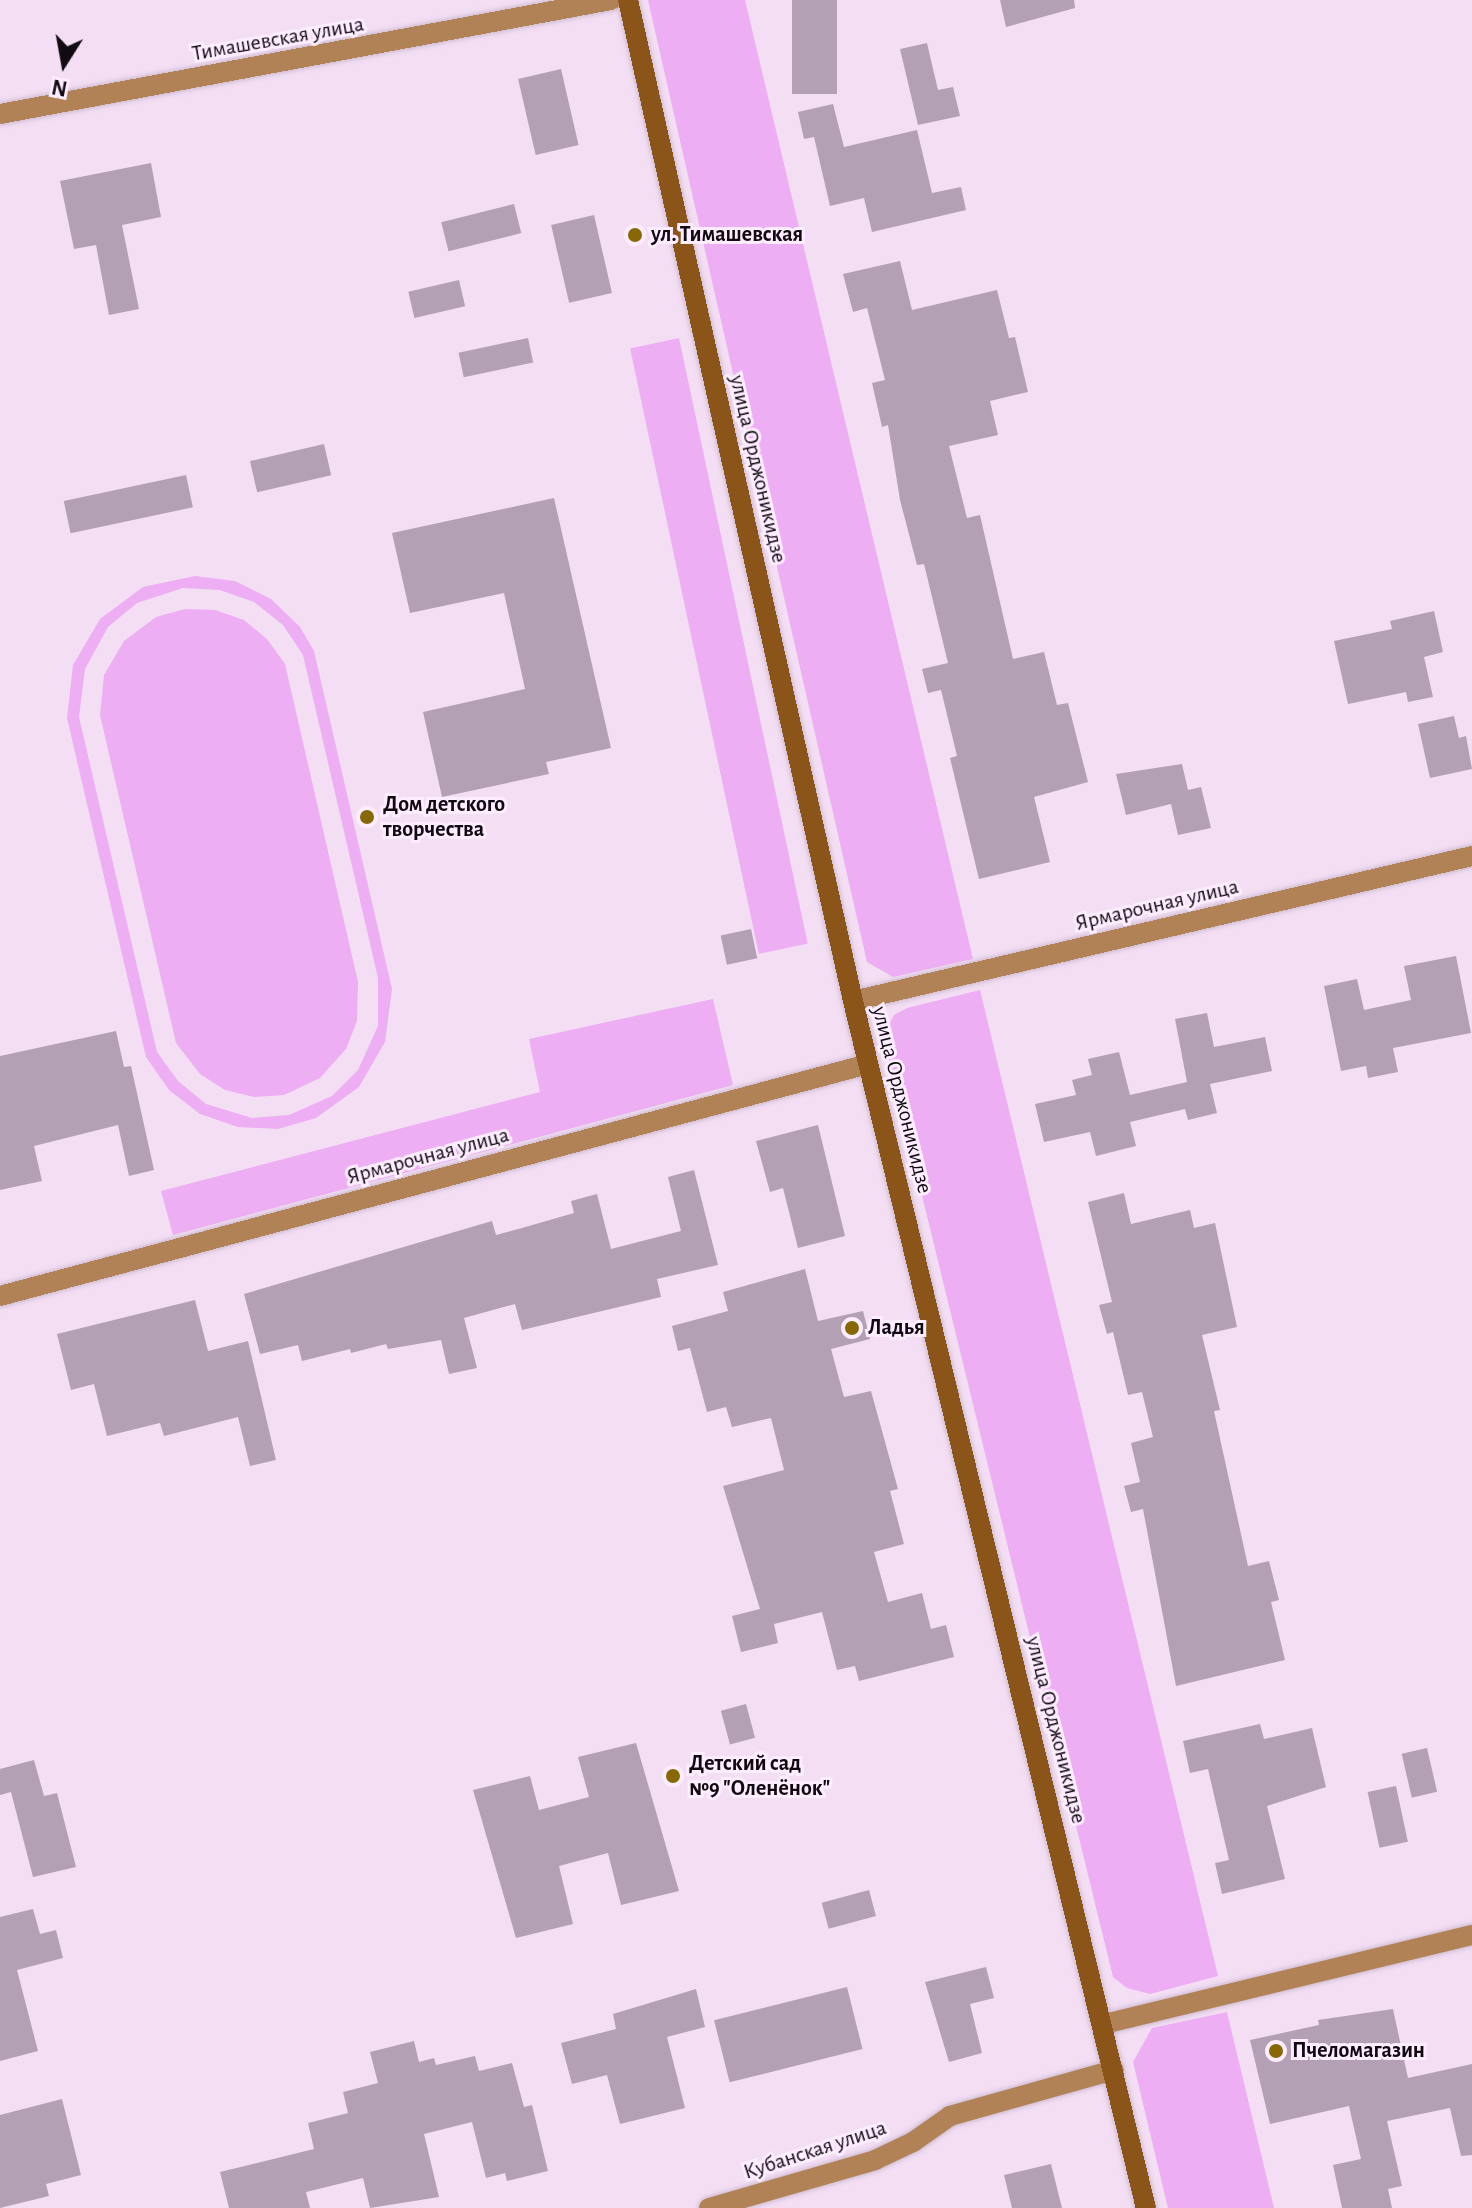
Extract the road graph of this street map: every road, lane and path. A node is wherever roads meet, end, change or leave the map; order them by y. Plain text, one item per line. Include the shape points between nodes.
1 (611, 0) edge
2 (628, 0) edge
3 (0, 114) edge
4 (1472, 856) edge
5 (853, 1001) junction
6 (868, 1064) junction
7 (0, 1296) edge
8 (1472, 1935) edge
9 (1104, 2024) junction
10 (1114, 2070) junction
11 (709, 2208) edge
12 (1146, 2208) edge

1 - 3 street, Тимашевская улица
2 - 5 main road, улица Орджоникидзе
4 - 5 street, Ярмарочная улица
5 - 6 main road, улица Орджоникидзе
6 - 7 street, Ярмарочная улица
6 - 9 main road, улица Орджоникидзе
8 - 9 street
9 - 10 main road, улица Орджоникидзе
10 - 11 street, Кубанская улица via 950,2116 875,2160
10 - 12 main road, улица Орджоникидзе

